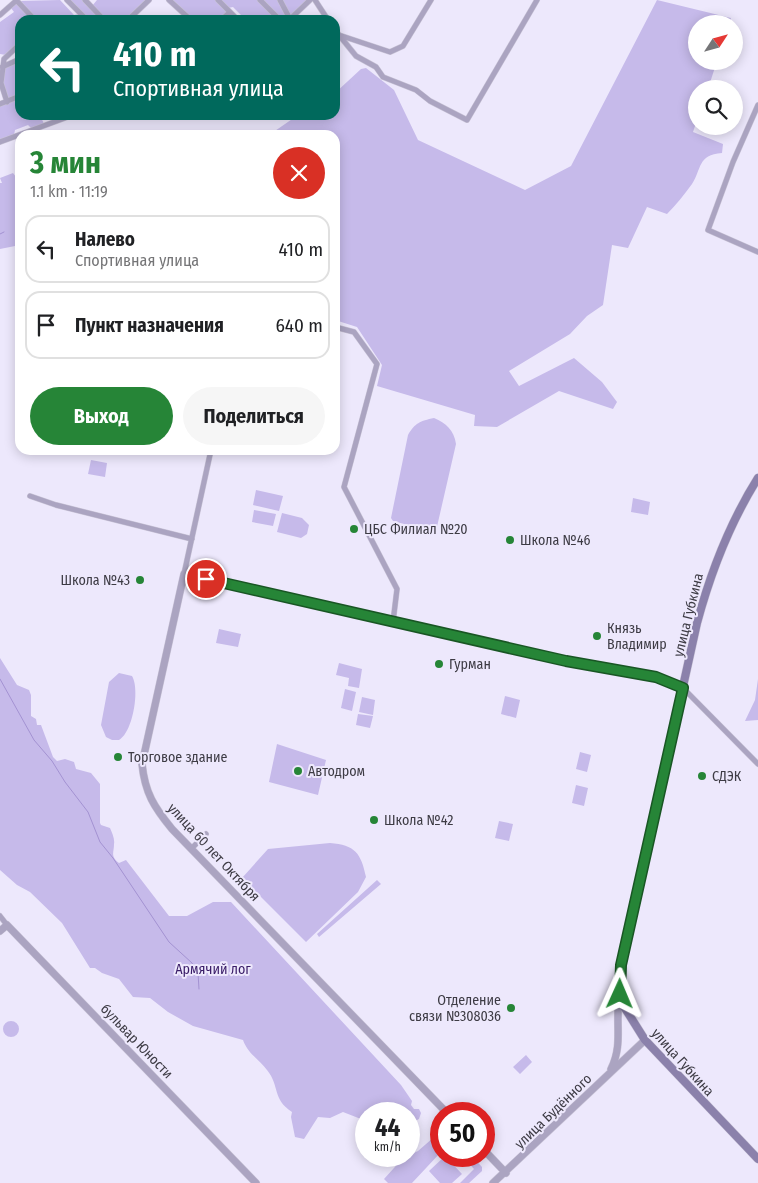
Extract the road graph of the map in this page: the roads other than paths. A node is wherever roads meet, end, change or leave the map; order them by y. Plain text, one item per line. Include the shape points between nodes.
1 (17, 0) edge
2 (67, 0) edge
3 (85, 0) edge
4 (150, 0) edge
5 (169, 0) edge
6 (218, 0) edge
7 (260, 0) edge
8 (280, 0) edge
9 (310, 0) edge
10 (315, 0) edge
11 (431, 0) edge
12 (537, 0) edge
13 (96, 1) edge
14 (91, 6) junction
15 (230, 12) junction
16 (0, 15) edge
17 (30, 15) edge
18 (82, 15) edge
19 (99, 15) edge
20 (134, 15) edge
21 (186, 15) edge
22 (227, 15) edge
23 (233, 15) edge
24 (275, 15) edge
25 (288, 15) edge
26 (295, 15) edge
27 (325, 15) edge
28 (340, 33) edge
29 (340, 36) edge
30 (15, 49) edge
31 (15, 61) edge
32 (2, 67) junction
33 (15, 98) edge
34 (7, 102) junction
35 (0, 104) edge
36 (758, 105) edge
37 (59, 120) edge
38 (32, 130) edge
39 (15, 136) edge
40 (0, 142) edge
41 (758, 252) edge
42 (340, 328) edge
43 (210, 455) edge
44 (758, 478) edge
45 (30, 496) dead end
46 (192, 539) junction
47 (184, 574) junction
48 (393, 622) junction
49 (683, 688) junction
50 (758, 764) edge
51 (206, 834) dead end
52 (191, 848) junction
53 (0, 916) edge
54 (7, 924) junction
55 (0, 930) edge
56 (620, 994) junction
57 (645, 1040) junction
58 (607, 1076) junction
59 (436, 1102) edge
60 (758, 1159) edge
61 (495, 1162) edge
62 (506, 1173) junction
63 (256, 1183) edge
64 (493, 1183) edge

1 - 16 street
1 - 17 street
2 - 18 street
3 - 14 street
4 - 20 street
5 - 21 street
6 - 15 street
7 - 24 street
8 - 25 street
9 - 26 street
10 - 27 street
11 - 28 street via 397,50 390,52
12 - 29 street via 467,120 416,90 384,77 356,56
13 - 14 street
14 - 19 street
15 - 22 street
15 - 23 street
30 - 32 street via 4,59
31 - 32 street
32 - 34 street
33 - 34 street
34 - 35 street
36 - 41 street via 708,230
37 - 38 street
39 - 40 street
42 - 48 street via 354,332 376,364 344,487 397,589
43 - 46 street, улица 60 лет Октября
44 - 49 main road, улица Губкина via 721,547 710,577
45 - 46 street
46 - 47 street, улица 60 лет Октября
47 - 48 street
47 - 52 street, улица 60 лет Октября via 142,764 144,785 155,808
48 - 49 street via 566,661 656,677
49 - 50 street
49 - 56 main road, улица Губкина via 621,965
51 - 52 street
52 - 59 street, улица 60 лет Октября
53 - 54 street, бульвар Юности
54 - 55 street
54 - 63 street, бульвар Юности
56 - 57 main road, улица Губкина via 632,1022
56 - 58 street, улица Будённого via 616,1012 619,1049
57 - 58 street, улица Будённого
57 - 60 main road, улица Губкина
58 - 62 street, улица Будённого
61 - 62 street
62 - 64 street, улица Будённого

